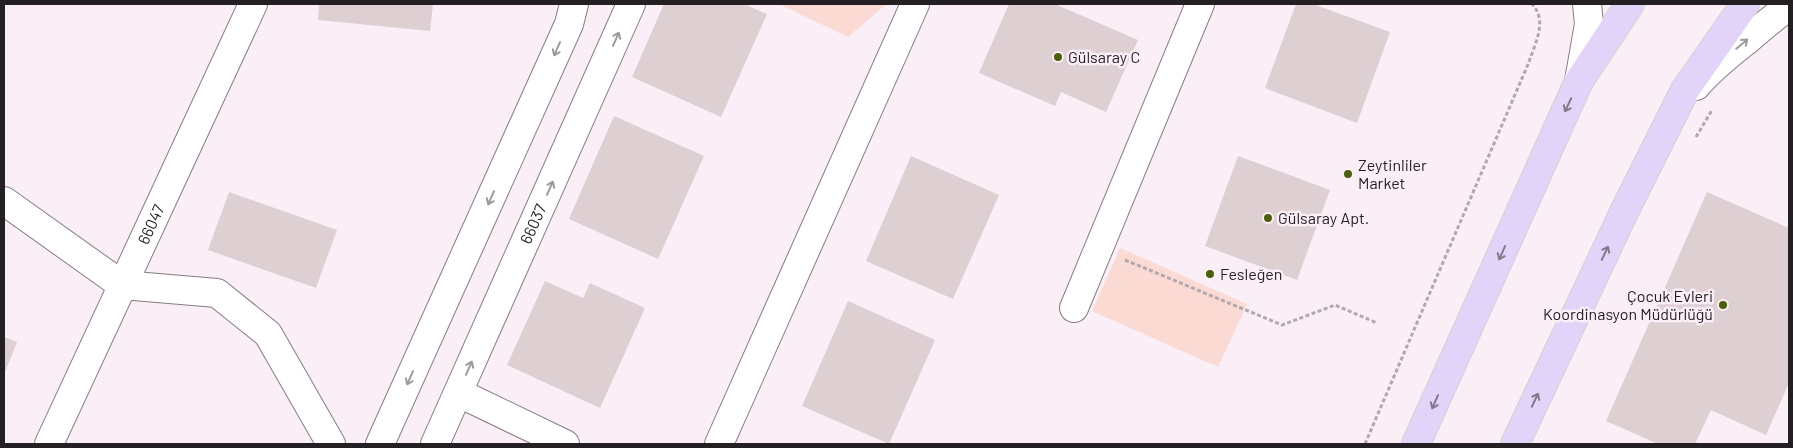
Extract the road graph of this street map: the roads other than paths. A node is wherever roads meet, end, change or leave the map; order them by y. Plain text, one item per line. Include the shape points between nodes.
1 (254, 4) edge
2 (574, 4) edge
3 (631, 4) edge
4 (915, 4) edge
5 (1200, 4) edge
6 (1586, 4) edge
7 (1630, 4) edge
8 (1745, 4) edge
9 (1789, 6) edge
10 (1579, 81) junction
11 (1671, 116) junction
12 (4, 201) edge
13 (122, 285) junction
14 (1074, 308) dead end
15 (458, 393) junction
16 (49, 444) edge
17 (331, 444) edge
18 (380, 444) edge
19 (434, 444) edge
20 (565, 444) edge
21 (719, 444) edge
22 (1416, 444) edge
23 (1515, 444) edge

1 - 13 street, 66047
2 -> 18 street via 569,24
15 -> 3 street, 66037
4 - 21 street
5 - 14 street
6 - 10 street via 1589,24
7 - 10 main road
8 - 11 main road via 1684,90
11 -> 9 street via 1709,72
10 -> 22 main road
23 -> 11 main road
12 - 13 street
13 - 16 street, 66047
13 - 17 street via 217,293 268,334
15 - 19 street, 66037
15 - 20 street

